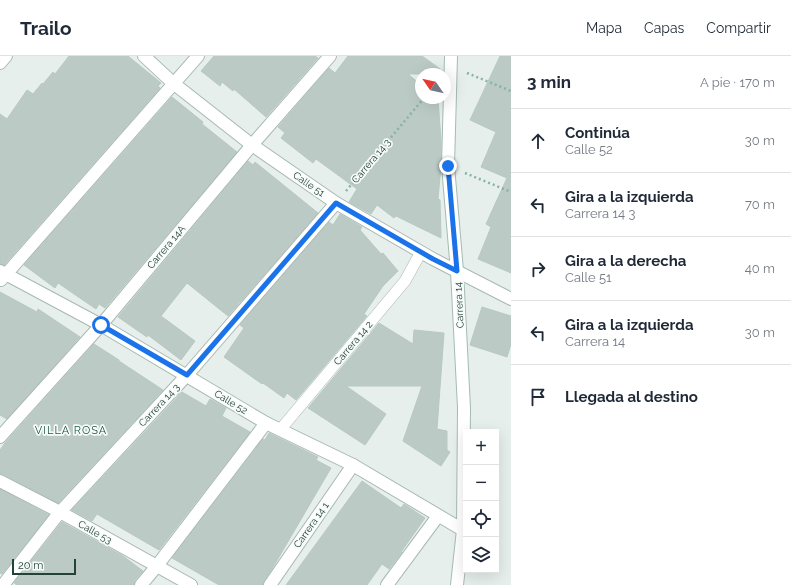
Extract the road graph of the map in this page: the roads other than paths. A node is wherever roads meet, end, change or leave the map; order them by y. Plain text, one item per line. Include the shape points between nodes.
1 (6, 56) edge
2 (144, 56) edge
3 (198, 56) edge
4 (330, 56) edge
5 (451, 61) edge
6 (0, 63) edge
7 (173, 83) junction
8 (252, 145) junction
9 (336, 203) junction
10 (421, 252) junction
11 (457, 271) junction
12 (2, 276) edge
13 (511, 299) edge
14 (101, 325) junction
15 (187, 375) junction
16 (266, 423) junction
17 (280, 430) junction
18 (0, 437) edge
19 (353, 466) junction
20 (0, 480) edge
21 (463, 501) edge
22 (60, 512) junction
23 (438, 516) junction
24 (463, 530) joint
25 (156, 567) junction
26 (3, 585) edge
27 (141, 585) edge
28 (191, 585) edge
29 (270, 585) edge
30 (387, 585) edge
31 (457, 585) edge

1 - 6 street
2 - 7 street, Calle 51
3 - 7 street
4 - 8 street, Carrera 14A
5 - 11 street, Carrera 14 via 448,166
7 - 8 street, Calle 51
7 - 12 street
8 - 9 street, Calle 51
8 - 14 street, Carrera 14A
9 - 10 street, Calle 51
9 - 15 street, Carrera 14 3
10 - 11 street, Calle 51
10 - 17 lane, Carrera 14 2 via 405,282
11 - 13 street, Calle 51
11 - 21 street, Carrera 14 via 464,408
12 - 14 street, Calle 52
14 - 15 street, Calle 52
14 - 18 street, Carrera 14A
15 - 16 street, Calle 52
15 - 22 street, Carrera 14 3
16 - 17 street, Calle 52
16 - 25 street
17 - 19 street, Calle 52
19 - 23 street, Calle 52
19 - 29 street, Carrera 14 1
20 - 22 street, Calle 53
22 - 25 street, Calle 53
22 - 26 street, Carrera 14 3
23 - 24 street, Calle 52
23 - 30 street
24 - 31 street, Carrera 14
25 - 27 street
25 - 28 street, Calle 53

